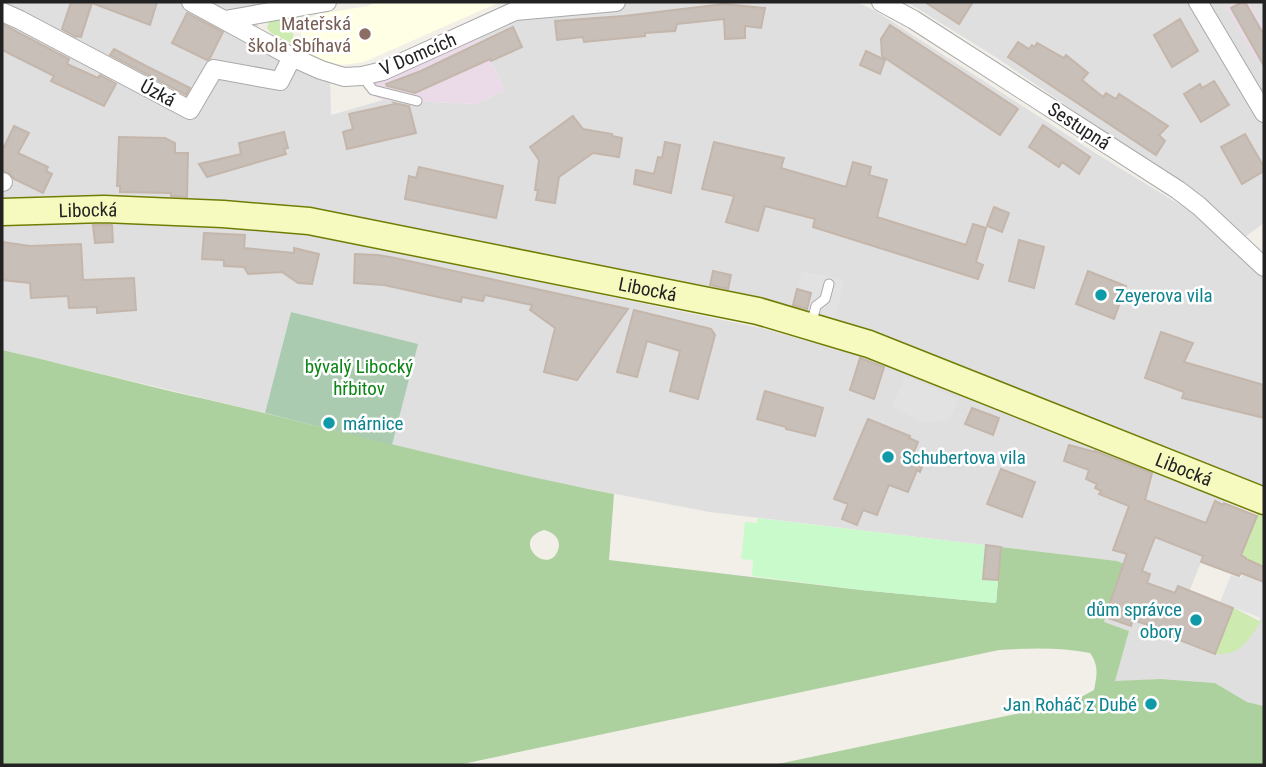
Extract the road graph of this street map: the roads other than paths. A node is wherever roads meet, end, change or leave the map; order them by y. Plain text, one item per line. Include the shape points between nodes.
1 (191, 2) edge
2 (327, 2) edge
3 (616, 2) edge
4 (881, 2) edge
5 (1198, 2) edge
6 (2, 12) edge
7 (225, 20) junction
8 (292, 57) junction
9 (362, 76) junction
10 (417, 101) dead end
11 (1264, 113) edge
12 (2, 212) edge
13 (1264, 267) edge
14 (828, 284) dead end
15 (810, 327) junction
16 (1264, 501) edge

1 - 7 street, V Domcích
2 - 7 street
3 - 9 street, V Domcích via 516,11 383,71
4 - 13 street, Sestupná via 1178,190
5 - 11 street
6 - 8 street, Úzká via 190,110 214,69 280,81
7 - 8 street, V Domcích
8 - 9 street, V Domcích via 344,77
9 - 10 lane via 373,90
12 - 15 street, Libocká via 104,209 309,221 758,311
14 - 15 lane
15 - 16 street, Libocká via 869,344

